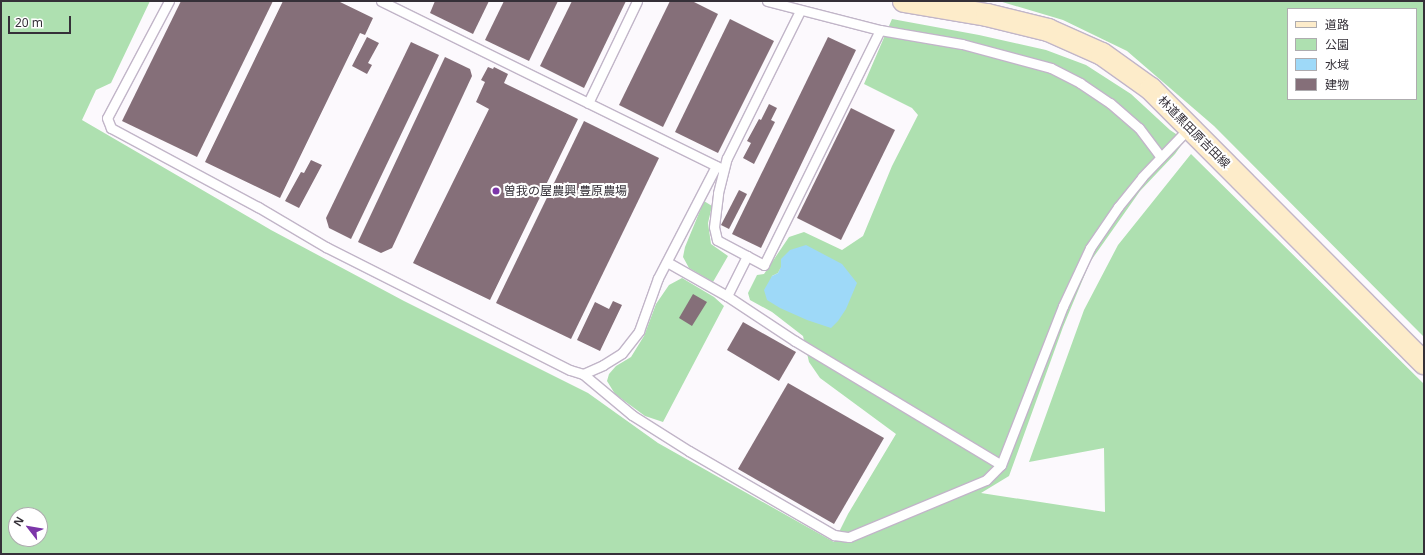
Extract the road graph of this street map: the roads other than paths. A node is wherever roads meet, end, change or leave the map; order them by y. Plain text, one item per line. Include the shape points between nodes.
1 (169, 1) edge
2 (381, 1) edge
3 (637, 1) edge
4 (767, 1) edge
5 (904, 1) edge
6 (396, 4) edge
7 (800, 11) junction
8 (880, 30) junction
9 (588, 103) junction
10 (1190, 127) junction
11 (1161, 158) junction
12 (720, 168) junction
13 (747, 256) junction
14 (667, 262) junction
15 (727, 296) junction
16 (1424, 363) edge
17 (584, 374) junction
18 (1001, 465) junction

1 - 17 lane via 107,118 111,128 258,207 326,247 570,370
2 - 6 lane
3 - 9 lane
4 - 7 lane
5 - 10 street, 林道黒田原吉田線 via 987,15 1048,30 1102,54 1151,90
6 - 9 lane
7 - 8 lane
7 - 12 lane
8 - 11 lane via 962,44 1051,68 1080,82 1110,103 1139,128
8 - 13 lane via 764,265
9 - 12 lane
10 - 11 lane
10 - 16 street, 林道黒田原吉田線
11 - 18 lane via 1118,206 1090,248 1063,306
12 - 13 lane via 714,227 717,240
12 - 14 lane
13 - 15 lane
14 - 15 lane
14 - 17 lane via 658,278 639,331 622,353
15 - 18 lane via 795,341
17 - 18 lane via 632,415 834,535 849,537 986,480

